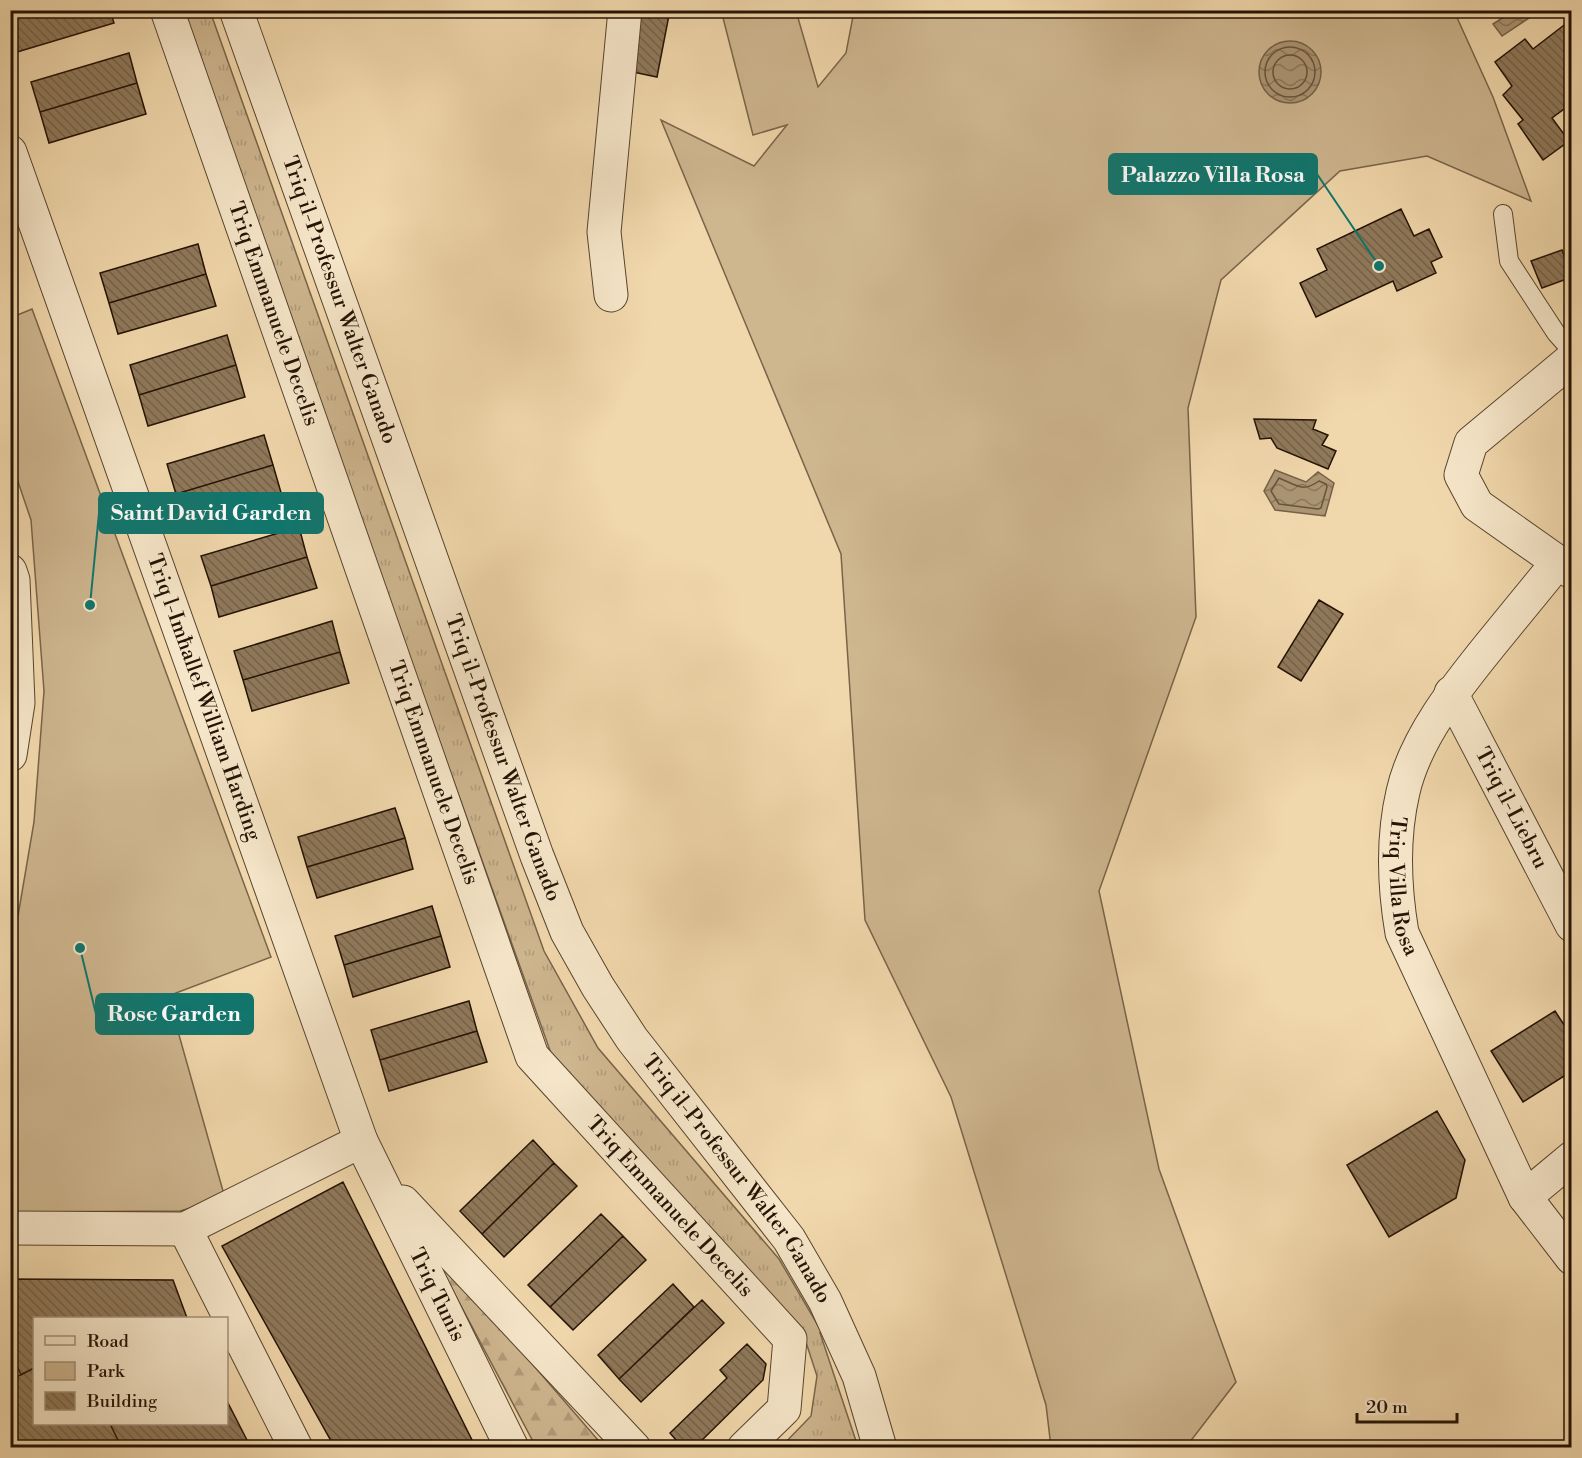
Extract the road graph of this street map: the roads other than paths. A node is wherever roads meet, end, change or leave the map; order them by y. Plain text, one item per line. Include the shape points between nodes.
1 (167, 10) edge
2 (236, 10) edge
3 (625, 10) edge
4 (10, 152) edge
5 (1503, 214) dead end
6 (611, 296) dead end
7 (1572, 351) edge
8 (1572, 359) edge
9 (1565, 567) edge
10 (10, 571) edge
11 (1451, 693) junction
12 (10, 755) edge
13 (1572, 925) edge
14 (361, 1141) junction
15 (1572, 1158) edge
16 (379, 1176) junction
17 (1525, 1197) junction
18 (1572, 1223) edge
19 (10, 1228) edge
20 (185, 1229) junction
21 (1572, 1258) edge
22 (296, 1448) edge
23 (512, 1448) edge
24 (634, 1448) edge
25 (744, 1448) edge
26 (880, 1448) edge

1 - 25 street, Triq Emmanuele Decelis via 532,1056 790,1339 784,1409
2 - 26 street, Triq il-Professur Walter Ganado via 567,933 633,1039 789,1239 825,1301 859,1376
3 - 6 street via 604,232
4 - 14 street, Triq l-Imħallef William Harding
5 - 7 lane via 1509,261
8 - 9 street via 1471,443 1461,475 1477,505
9 - 11 street, Triq Villa Rosa
10 - 12 street via 18,703
11 - 13 street, Triq il-Liebru
11 - 17 street, Triq Villa Rosa via 1423,741 1403,790 1395,893 1402,933
14 - 16 street, Triq Tunis
14 - 20 street
15 - 17 street
16 - 23 street, Triq Tunis
16 - 24 street
17 - 18 street
17 - 21 street, Triq Villa Rosa
19 - 20 street
20 - 22 street

